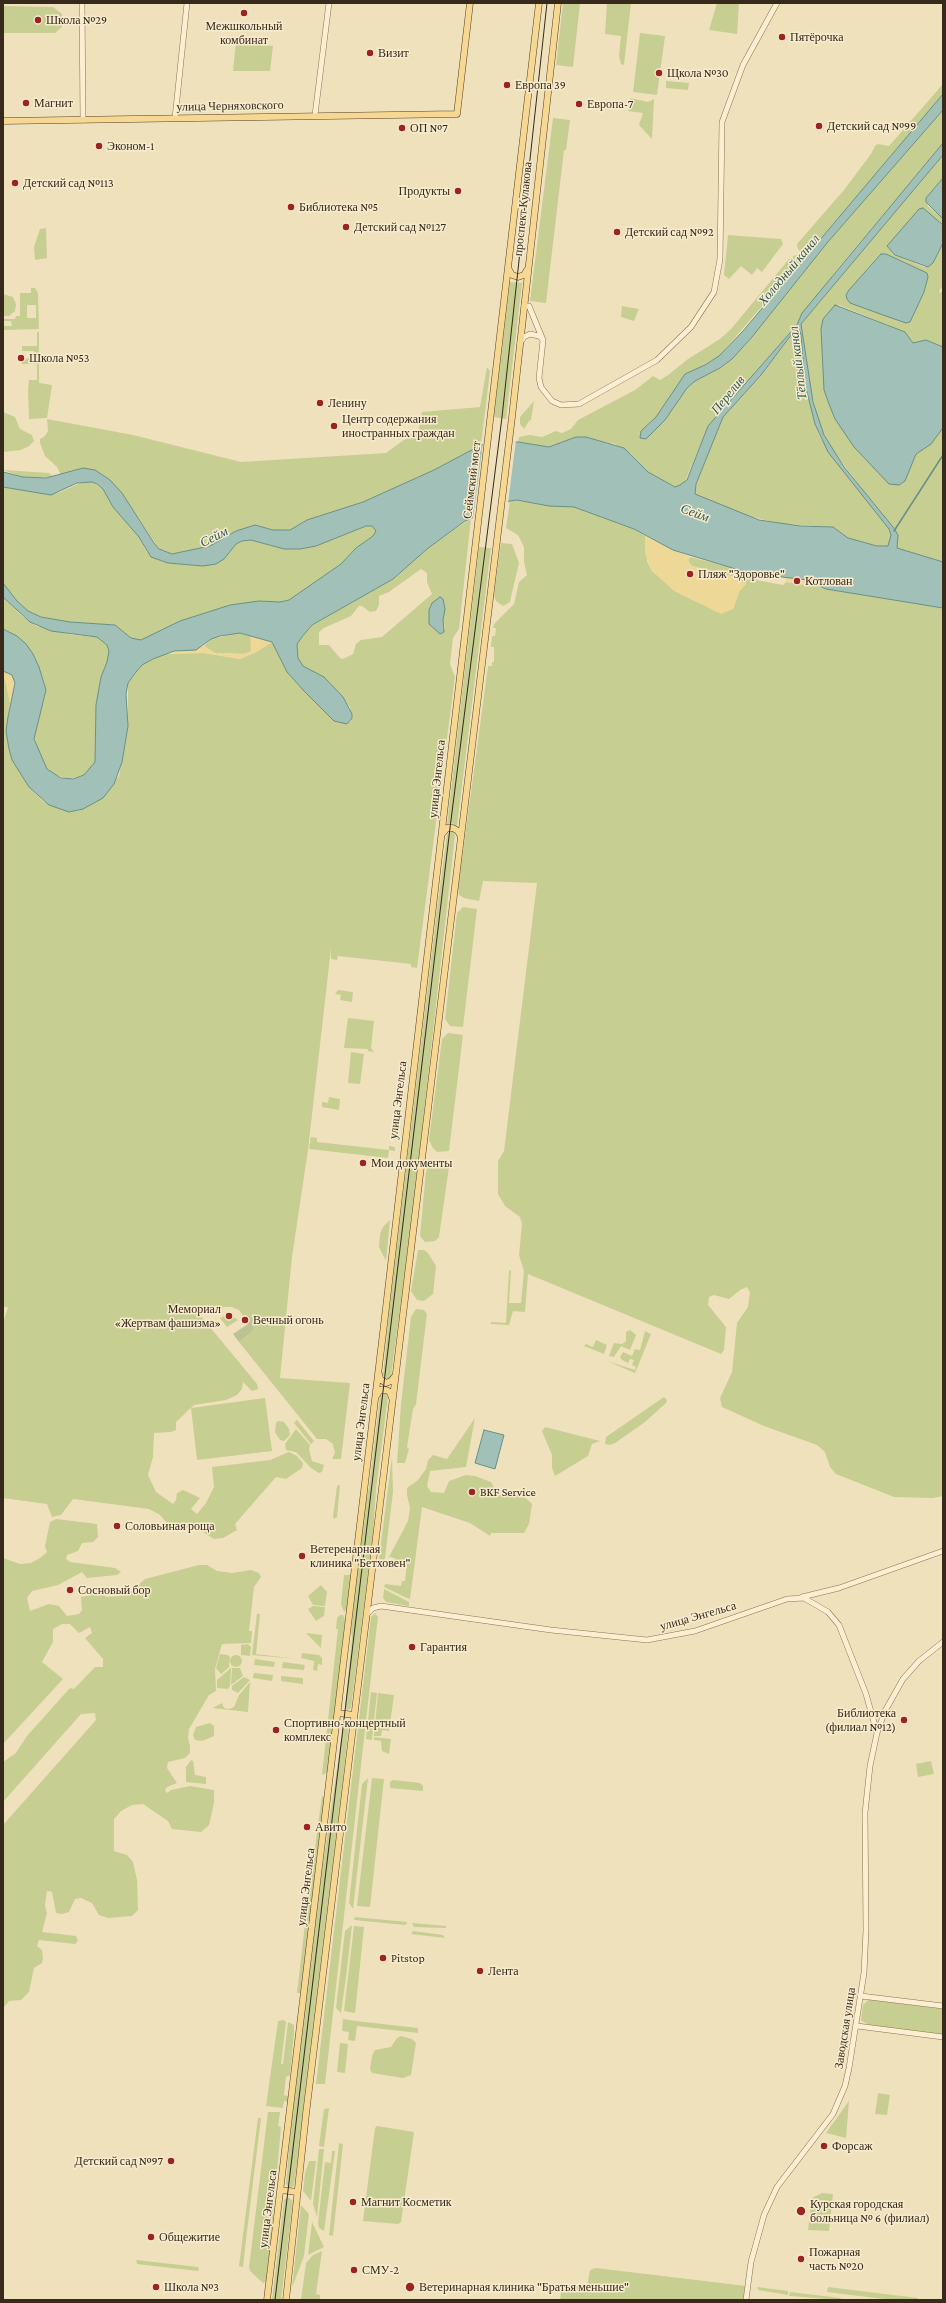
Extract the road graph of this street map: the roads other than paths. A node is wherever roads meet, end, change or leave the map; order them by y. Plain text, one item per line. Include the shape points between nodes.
1 (82, 3) edge
2 (187, 3) edge
3 (329, 3) edge
4 (470, 3) edge
5 (539, 3) edge
6 (558, 3) edge
7 (777, 3) edge
8 (315, 115) junction
9 (175, 118) junction
10 (83, 120) junction
11 (3, 121) edge
12 (508, 267) junction
13 (527, 270) junction
14 (526, 306) junction
15 (543, 340) junction
16 (520, 345) junction
17 (490, 416) joint
18 (475, 547) joint
19 (442, 834) junction
20 (461, 837) junction
21 (379, 1368) junction
22 (397, 1369) junction
23 (375, 1404) junction
24 (392, 1406) junction
25 (943, 1550) edge
26 (800, 1598) junction
27 (366, 1614) junction
28 (943, 1642) edge
29 (338, 1713) junction
30 (354, 1715) junction
31 (877, 1733) junction
32 (861, 1996) junction
33 (943, 2006) edge
34 (858, 2026) junction
35 (943, 2037) edge
36 (281, 2190) junction
37 (297, 2192) junction
38 (267, 2300) edge
39 (286, 2300) edge
40 (746, 2300) edge

1 - 10 street
2 - 9 street
3 - 8 street
4 - 8 main road, улица Черняховского via 457,114
5 - 12 main road, проспект Кулакова
6 - 13 main road, проспект Кулакова
7 - 15 street via 743,65 722,122 720,259 714,292 700,317 682,338 657,360 579,404 570,406 552,401 541,387 539,378
8 - 9 main road, улица Черняховского
9 - 10 main road, улица Черняховского
10 - 11 main road, улица Черняховского
12 - 13 main road via 510,273 518,277 524,275
12 - 17 main road, проспект Кулакова
13 - 14 main road, проспект Кулакова
14 - 15 street
14 - 16 main road, проспект Кулакова
15 - 16 street via 530,334 524,337
16 - 20 main road, проспект Кулакова
17 - 18 main road, Сеймский мост
18 - 19 main road, улица Энгельса
19 - 20 main road via 447,828 453,828
19 - 21 main road, улица Энгельса
20 - 22 main road
21 - 22 main road via 380,1379 386,1382 394,1379
21 - 23 main road, улица Энгельса
22 - 24 main road
23 - 24 main road via 378,1392 386,1390 392,1395
23 - 29 main road, улица Энгельса
24 - 27 main road
25 - 26 street, улица Энгельса via 840,1588
26 - 27 street, улица Энгельса via 787,1599 695,1631 647,1640 551,1630 381,1606
26 - 31 street, Заводская улица via 819,1606 832,1615 839,1625 872,1712
27 - 30 main road
28 - 31 street, Заводская улица via 919,1661 903,1679 885,1711
29 - 30 main road
29 - 36 main road, улица Энгельса
30 - 37 main road
31 - 32 street, Заводская улица via 870,1766 865,1813 866,1930
32 - 33 street
32 - 34 street, Заводская улица
34 - 35 street
34 - 40 street, Заводская улица via 845,2086 836,2108 820,2133 777,2187 764,2215 751,2262
36 - 37 main road
36 - 38 main road, улица Энгельса
37 - 39 main road

